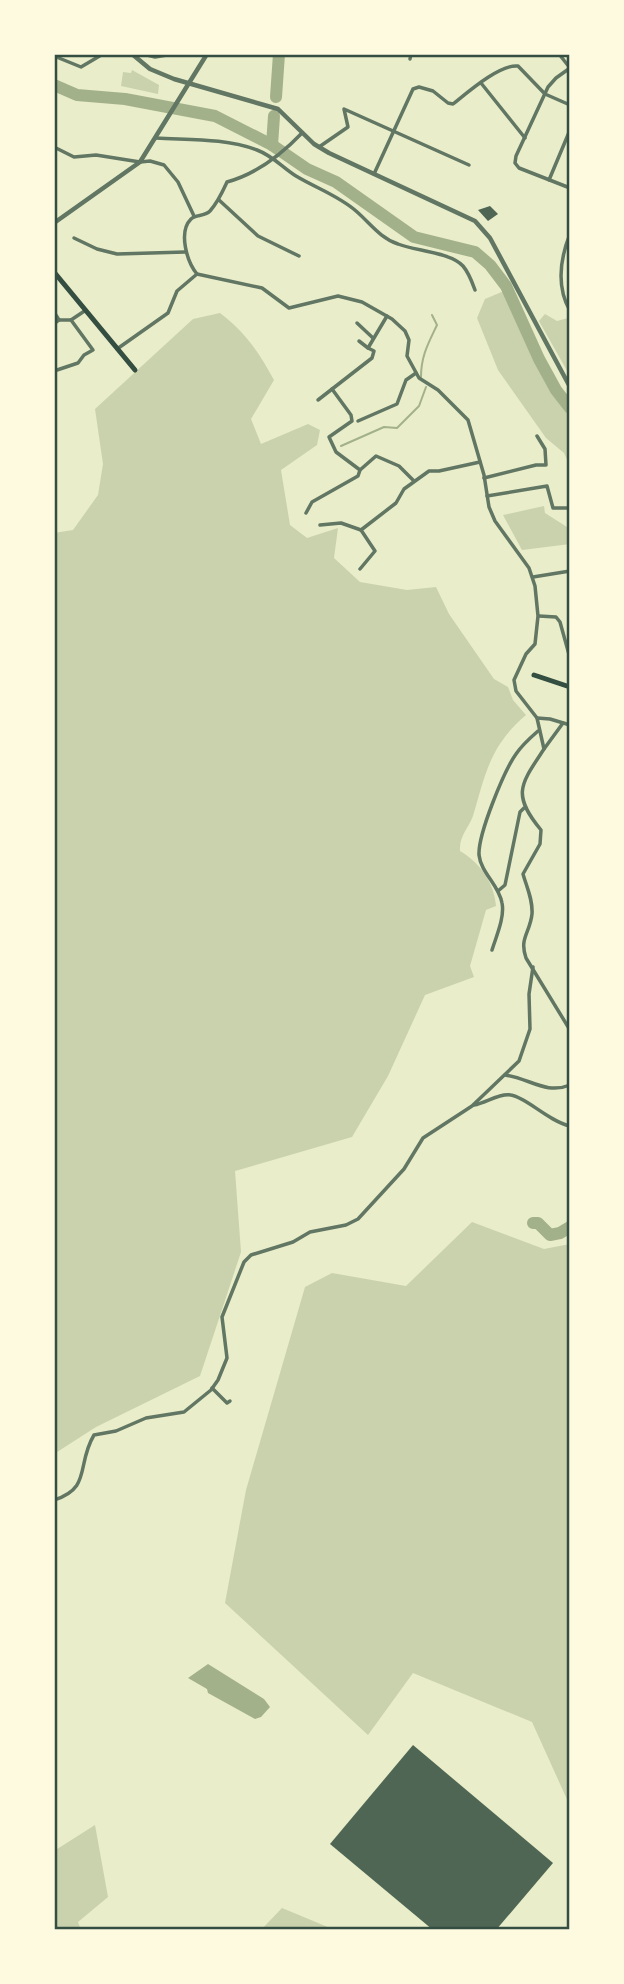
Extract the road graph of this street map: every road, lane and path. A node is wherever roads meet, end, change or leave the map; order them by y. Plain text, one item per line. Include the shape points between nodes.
1 (103, 54) edge
2 (132, 54) edge
3 (144, 54) edge
4 (173, 54) edge
5 (207, 54) edge
6 (559, 54) edge
7 (54, 56) edge
8 (570, 68) edge
9 (189, 83) junction
10 (481, 83) junction
11 (545, 94) junction
12 (570, 105) edge
13 (570, 130) edge
14 (395, 131) junction
15 (302, 133) junction
16 (158, 135) junction
17 (524, 138) junction
18 (318, 147) junction
19 (54, 148) edge
20 (275, 157) junction
21 (140, 162) junction
22 (469, 165) dead end
23 (374, 174) junction
24 (549, 180) junction
25 (570, 188) edge
26 (219, 200) junction
27 (194, 216) junction
28 (54, 223) edge
29 (570, 234) edge
30 (74, 237) dead end
31 (185, 252) junction
32 (299, 256) dead end
33 (54, 272) edge
34 (198, 274) junction
35 (475, 290) dead end
36 (86, 310) junction
37 (570, 311) edge
38 (54, 312) edge
39 (387, 316) junction
40 (59, 320) junction
41 (71, 320) junction
42 (357, 323) dead end
43 (54, 324) edge
44 (373, 338) junction
45 (359, 341) dead end
46 (368, 348) junction
47 (117, 349) junction
48 (135, 370) dead end
49 (54, 371) edge
50 (416, 373) junction
51 (570, 387) edge
52 (332, 388) junction
53 (318, 400) dead end
54 (358, 421) dead end
55 (537, 436) dead end
56 (480, 462) junction
57 (360, 470) junction
58 (484, 478) junction
59 (414, 481) junction
60 (487, 496) junction
61 (570, 508) edge
62 (306, 513) dead end
63 (54, 518) edge
64 (54, 524) edge
65 (320, 525) dead end
66 (361, 530) junction
67 (360, 569) dead end
68 (570, 572) edge
69 (533, 577) junction
70 (538, 616) junction
71 (570, 658) edge
72 (534, 675) dead end
73 (570, 687) edge
74 (537, 718) junction
75 (563, 723) junction
76 (570, 725) edge
77 (538, 731) junction
78 (544, 749) junction
79 (524, 808) junction
80 (498, 891) junction
81 (492, 950) dead end
82 (533, 967) junction
83 (570, 1030) edge
84 (504, 1075) junction
85 (570, 1085) edge
86 (472, 1106) junction
87 (570, 1126) edge
88 (212, 1388) junction
89 (230, 1401) dead end
90 (54, 1500) edge

1 - 7 street via 81,67
2 - 9 street via 150,69
3 - 4 street
5 - 9 street
6 - 8 street
8 - 11 street
9 - 15 street via 278,109
9 - 16 street
10 - 11 street via 513,64
10 - 14 street via 453,104 433,91 414,89
10 - 17 street
11 - 12 street
11 - 17 street
13 - 24 street
14 - 18 street via 344,109 348,127
14 - 22 street
14 - 23 street
15 - 18 street
15 - 20 street
16 - 20 street via 247,147
16 - 21 street
17 - 24 street via 516,163
18 - 23 street
19 - 21 street via 74,157 96,155
20 - 26 street via 247,176 227,182
20 - 35 street via 296,176 348,205 382,236 458,262
21 - 27 street via 164,165
21 - 28 street
23 - 51 street via 481,226
24 - 25 street
26 - 27 street via 208,213
26 - 32 street via 258,236
27 - 31 street via 186,226
29 - 37 street via 561,283
30 - 31 street via 117,254
31 - 34 street
33 - 36 main road
34 - 39 street via 262,288 289,308 338,296 362,302
34 - 47 street via 177,291 168,313
36 - 41 street
36 - 47 main road
38 - 40 street
39 - 44 street
39 - 50 street via 405,331 407,356
40 - 41 street
40 - 43 street
41 - 49 street via 93,350 78,363
42 - 44 street
44 - 46 street
45 - 46 street
46 - 52 street via 374,351 372,358
47 - 48 main road
50 - 54 street via 407,380 397,404
50 - 56 street via 468,420
52 - 53 street
52 - 57 street via 352,421 329,437 336,452
55 - 58 street via 547,465
56 - 58 street
56 - 59 street via 429,471
57 - 59 street via 376,456 399,466
57 - 62 street via 358,476 312,502
58 - 60 street
59 - 66 street via 396,503
60 - 61 street via 547,486 552,508
60 - 69 street via 495,521
63 - 64 street
65 - 66 street via 341,523
66 - 67 street via 375,551
68 - 69 street
69 - 70 street
70 - 71 street via 556,617 560,622
70 - 74 street via 535,644 514,680 516,691
72 - 73 main road
74 - 75 street
74 - 77 street
75 - 76 street
75 - 78 street
77 - 78 street
77 - 80 street via 517,751 502,779 479,854
78 - 79 street via 524,780
79 - 80 street via 505,885
79 - 82 street via 541,830 540,844 523,874 532,916 522,946
80 - 81 street via 502,911
82 - 83 street
82 - 84 street via 528,1039 519,1061
84 - 85 street via 552,1090
84 - 86 street
86 - 87 street via 509,1094
86 - 88 street via 423,1138 404,1169 358,1219 310,1232 244,1262 222,1317 227,1358
88 - 89 street
88 - 90 street via 184,1412 146,1418 94,1435 86,1448 78,1487

